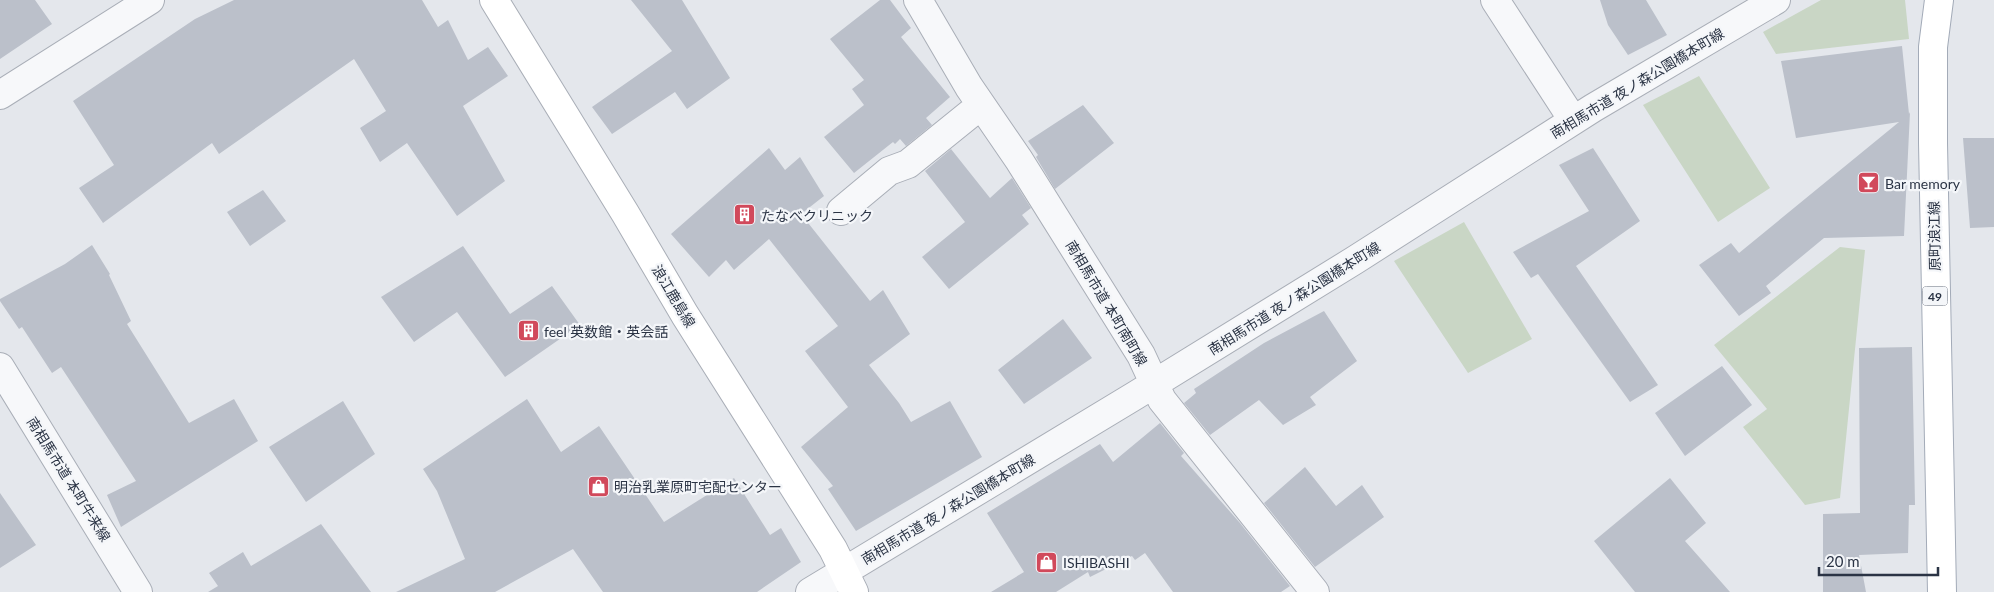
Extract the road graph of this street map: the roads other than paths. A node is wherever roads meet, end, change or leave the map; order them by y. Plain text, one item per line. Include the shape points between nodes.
1 (150, 0) edge
2 (494, 0) edge
3 (918, 0) edge
4 (1495, 0) edge
5 (1776, 0) edge
6 (1939, 0) edge
7 (0, 95) edge
8 (980, 105) junction
9 (1573, 120) junction
10 (841, 211) dead end
11 (0, 367) edge
12 (1153, 384) junction
13 (849, 582) edge
14 (138, 592) edge
15 (810, 592) edge
16 (1315, 592) edge
17 (1942, 592) edge

1 - 7 street
2 - 13 main road, 浪江鹿島線 via 685,315 833,550
3 - 8 street, 南相馬市道 本町南町線
4 - 9 street
5 - 9 street, 南相馬市道 夜ノ森公園橋本町線
6 - 17 main road, 原町浪江線 / 49 via 1933,47 1933,143
8 - 10 street via 908,164 889,171
8 - 12 street, 南相馬市道 本町南町線 via 1100,287 1141,354
9 - 12 street, 南相馬市道 夜ノ森公園橋本町線 via 1356,260
11 - 14 street, 南相馬市道 本町牛来線
12 - 13 street, 南相馬市道 夜ノ森公園橋本町線
12 - 16 street, 南相馬市道 本町南町線 via 1173,416
13 - 15 street, 南相馬市道 夜ノ森公園橋本町線

